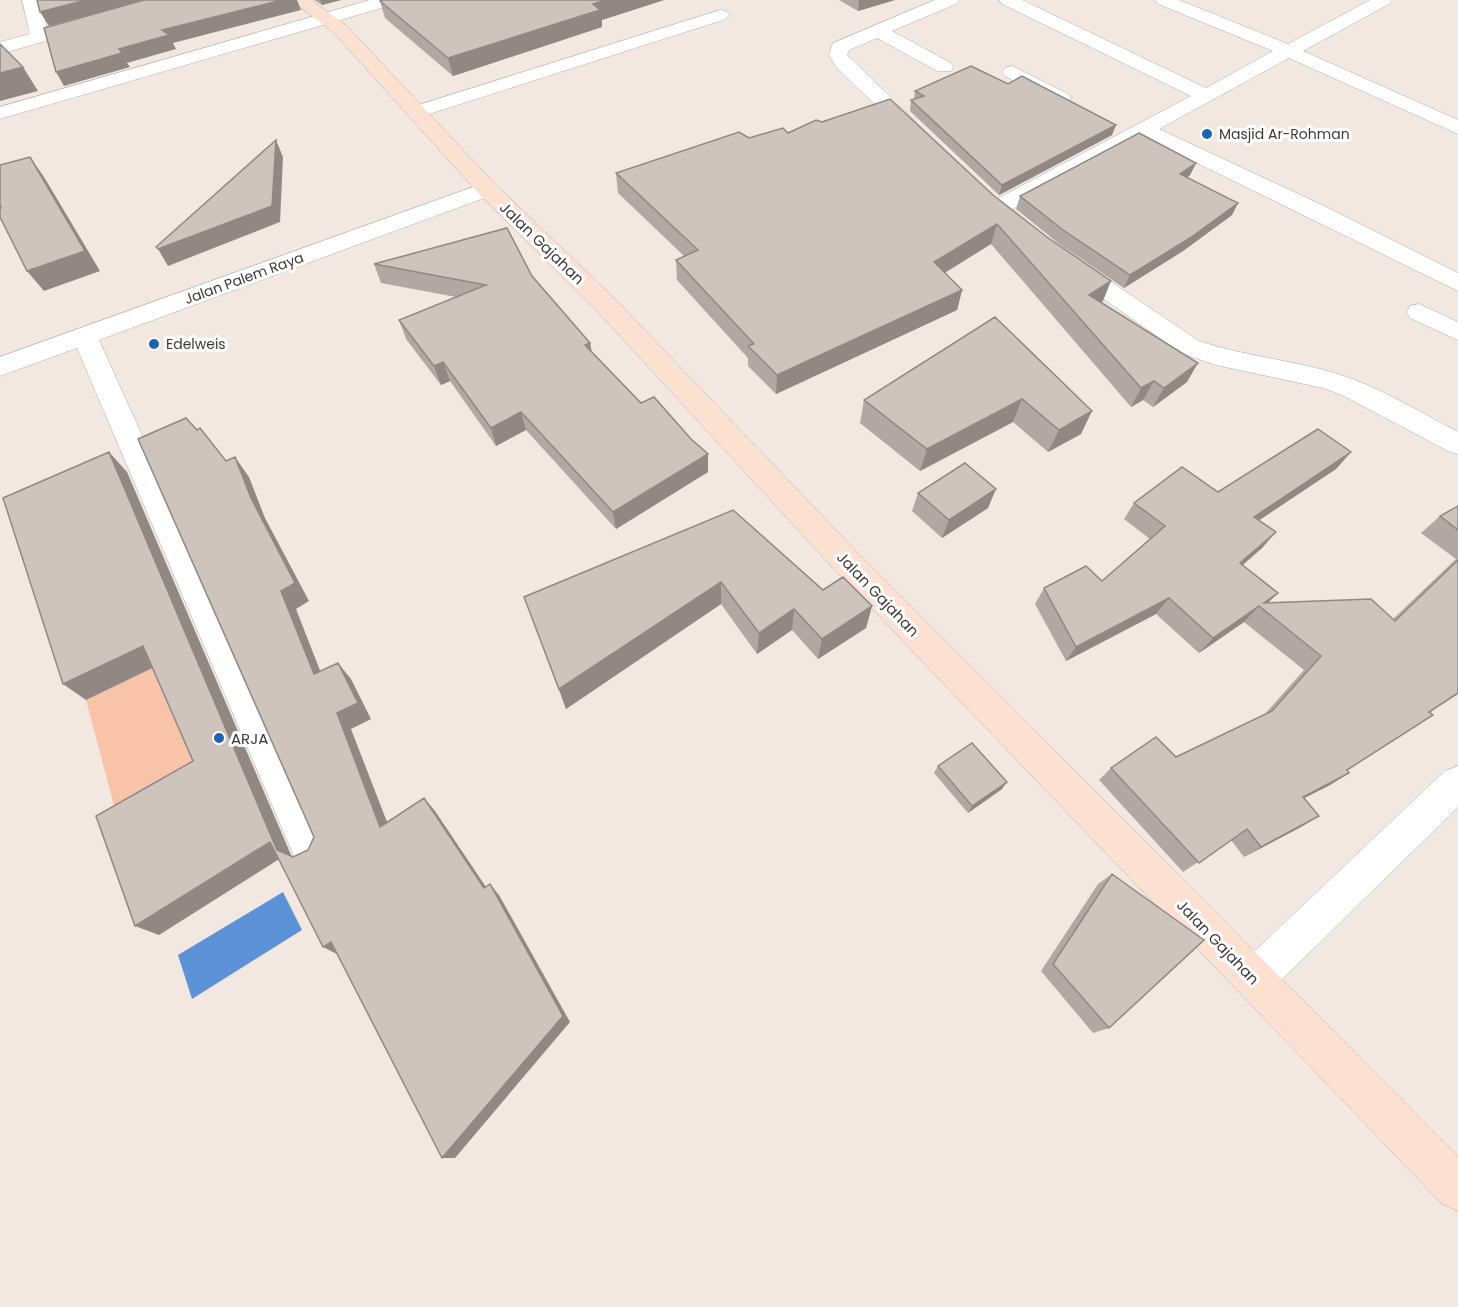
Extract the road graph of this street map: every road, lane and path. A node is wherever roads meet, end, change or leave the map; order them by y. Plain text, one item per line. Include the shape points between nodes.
1 (31, 0) edge
2 (171, 0) edge
3 (389, 0) edge
4 (950, 0) edge
5 (1008, 0) edge
6 (1164, 0) edge
7 (1342, 0) edge
8 (1383, 0) edge
9 (313, 9) edge
10 (1365, 9) junction
11 (720, 15) dead end
12 (878, 31) junction
13 (40, 37) junction
14 (0, 48) edge
15 (1286, 50) junction
16 (944, 67) dead end
17 (1012, 72) dead end
18 (1205, 95) junction
19 (1082, 109) edge
20 (416, 112) junction
21 (0, 113) edge
22 (1112, 125) edge
23 (1458, 128) edge
24 (1138, 132) junction
25 (931, 147) edge
26 (487, 189) junction
27 (997, 208) edge
28 (1058, 257) edge
29 (1458, 283) edge
30 (1419, 312) dead end
31 (1458, 332) edge
32 (84, 336) junction
33 (0, 366) edge
34 (1458, 444) edge
35 (1458, 783) edge
36 (309, 848) edge
37 (1254, 979) junction
38 (1458, 1188) edge

1 - 13 street
2 - 13 street
3 - 9 street
4 - 12 street
5 - 18 street
6 - 15 street
7 - 10 street
8 - 10 street
9 - 20 street, Jalan Gajahan via 340,29
9 - 21 street
10 - 15 street
11 - 20 street
12 - 16 street
12 - 25 street via 847,42 838,55
13 - 14 street
15 - 18 street
15 - 23 street
17 - 19 street
18 - 24 street
20 - 26 street, Jalan Gajahan
22 - 24 street
24 - 27 street
24 - 29 street via 1312,209
26 - 32 street, Jalan Palem Raya
26 - 37 street, Jalan Gajahan via 606,305 843,558
28 - 34 street via 1190,346 1216,356 1351,388
30 - 31 street
32 - 33 street, Jalan Palem Raya
32 - 36 street
35 - 37 street
37 - 38 street, Jalan Gajahan

